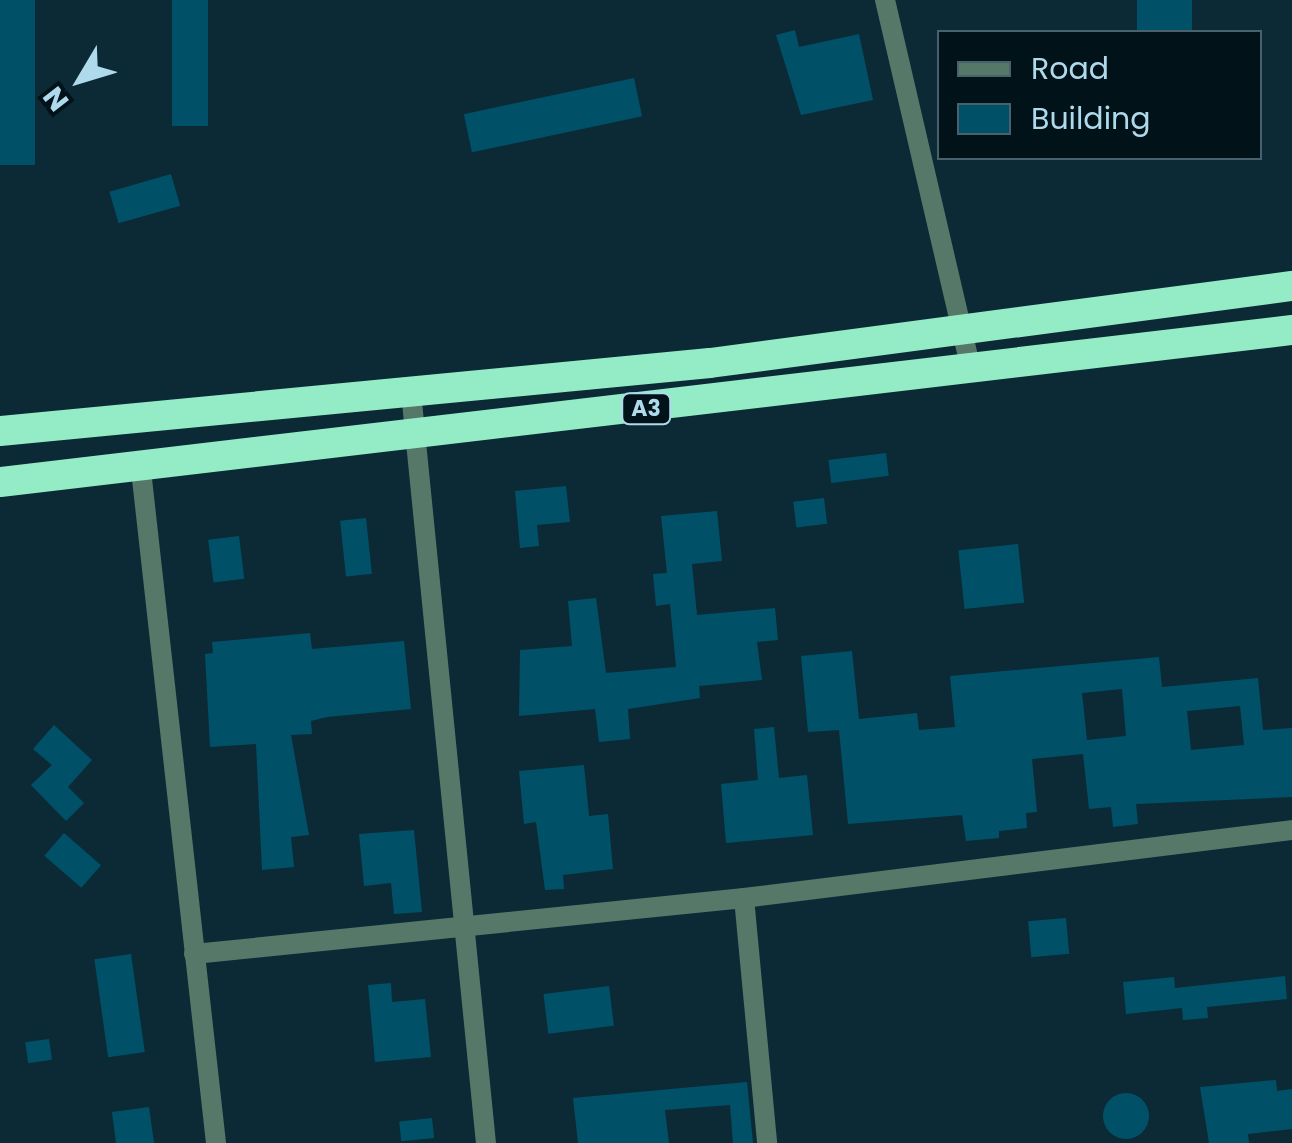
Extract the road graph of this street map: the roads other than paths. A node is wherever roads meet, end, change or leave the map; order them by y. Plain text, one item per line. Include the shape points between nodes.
1 (884, 0) edge
2 (1292, 286) edge
3 (960, 326) junction
4 (1292, 330) edge
5 (970, 371) junction
6 (411, 392) junction
7 (0, 431) edge
8 (414, 435) junction
9 (141, 470) junction
10 (0, 482) edge
11 (1292, 830) edge
12 (744, 898) junction
13 (464, 928) junction
14 (194, 954) junction
15 (216, 1143) edge
16 (486, 1143) edge
17 (767, 1143) edge

1 - 3 street
2 - 3 highway, A3
3 - 5 street
3 - 6 highway, A3 via 710,362
4 - 5 highway, A3
5 - 8 highway, A3
6 - 7 highway, A3
6 - 8 street
8 - 9 highway, A3
8 - 13 street
9 - 10 highway, A3
9 - 14 street
11 - 12 street
12 - 13 street
12 - 17 street
13 - 14 street
13 - 16 street
14 - 15 street

